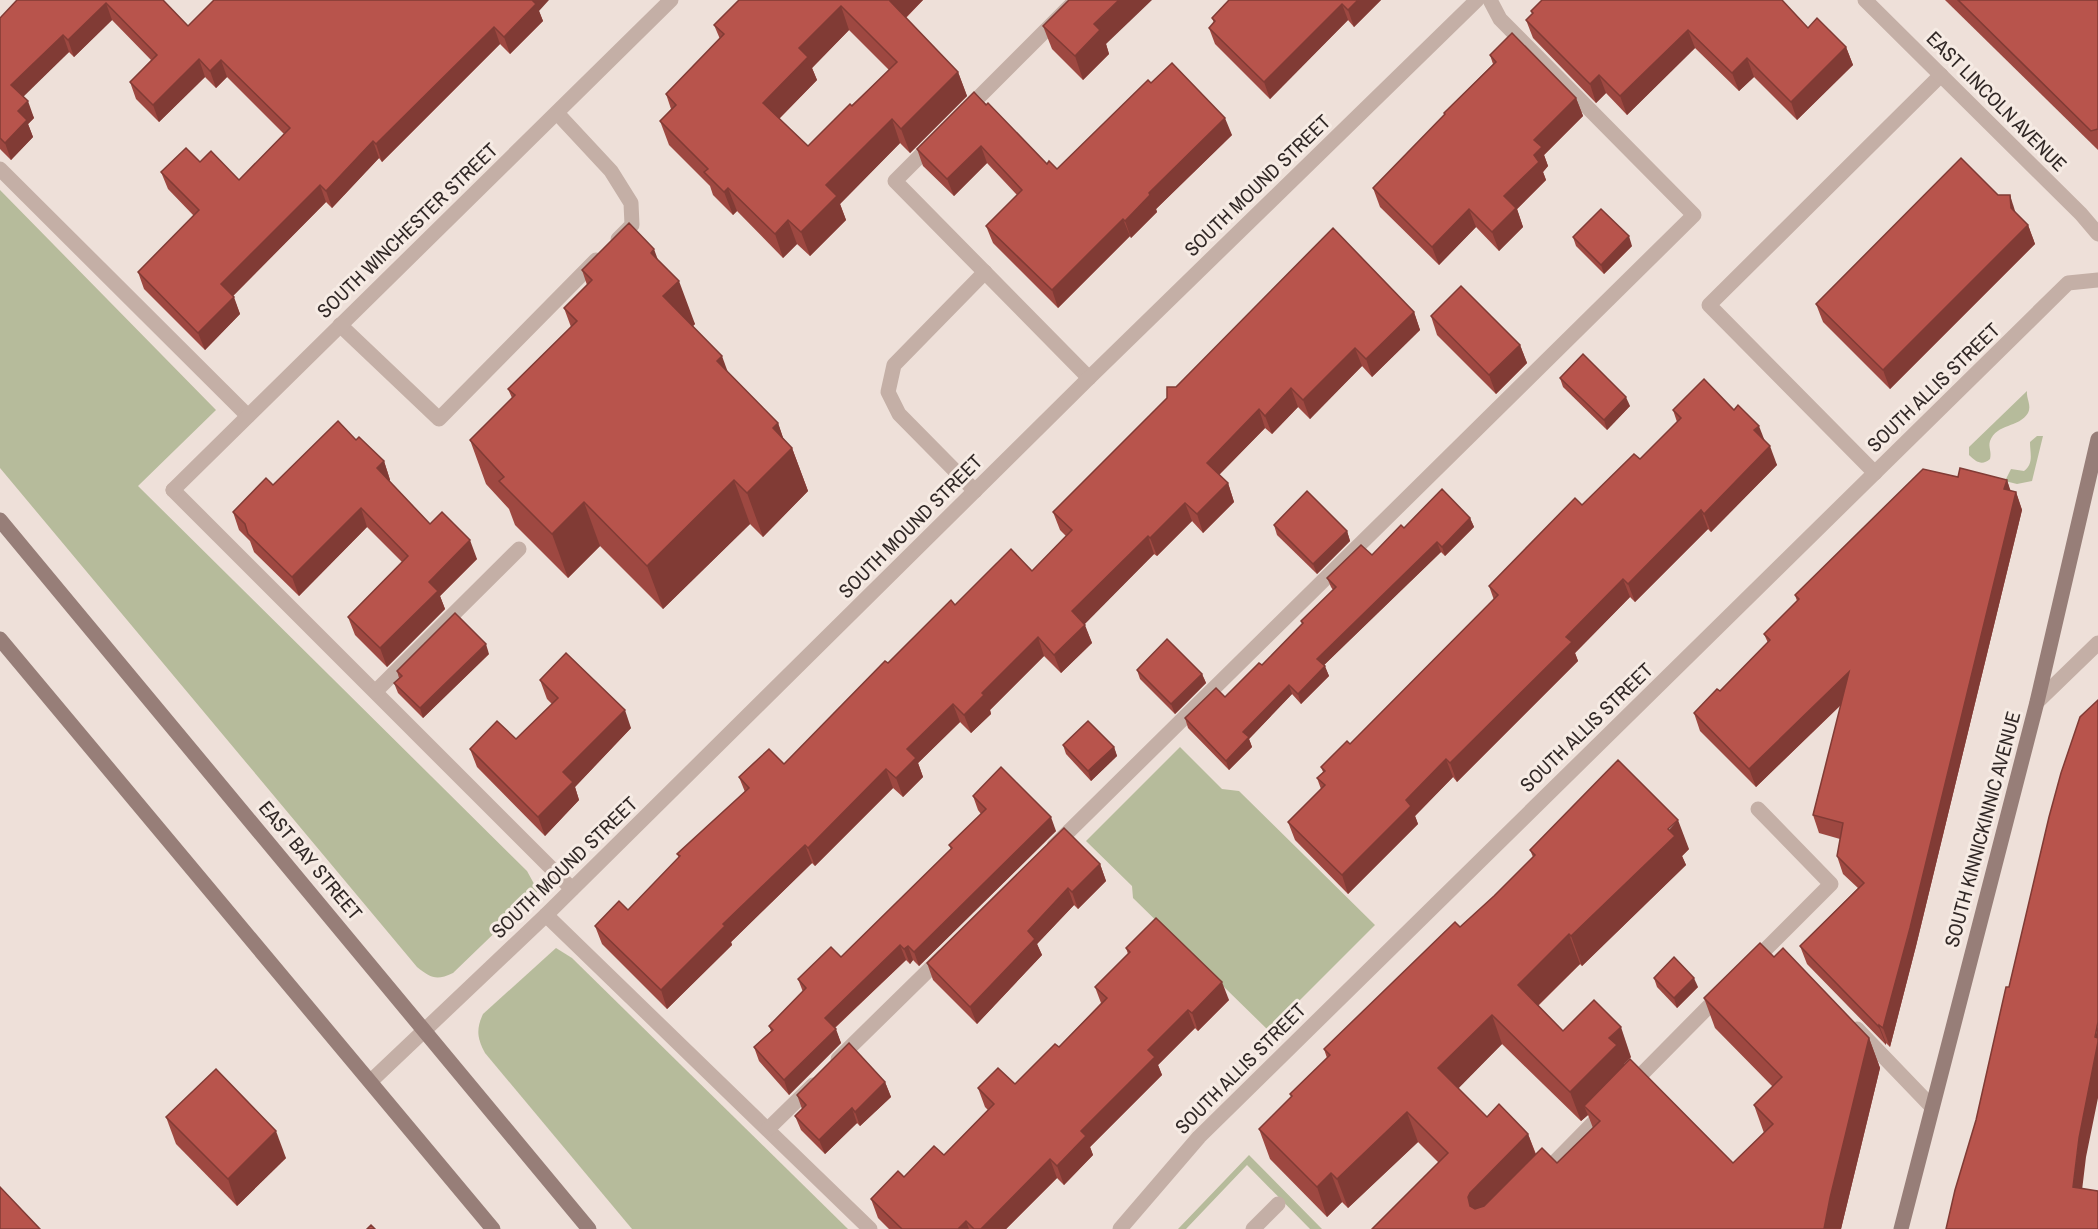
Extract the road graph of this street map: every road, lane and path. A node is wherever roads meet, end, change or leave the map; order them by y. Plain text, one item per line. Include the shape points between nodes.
1 (671, 0) edge
2 (1076, 0) edge
3 (1477, 0) edge
4 (1490, 0) edge
5 (1865, 0) edge
6 (1941, 75) junction
7 (556, 112) junction
8 (0, 169) edge
9 (2098, 234) edge
10 (985, 272) junction
11 (2098, 280) edge
12 (340, 326) junction
13 (1089, 378) junction
14 (248, 416) junction
15 (2098, 439) edge
16 (1875, 472) junction
17 (975, 491) junction
18 (0, 520) edge
19 (519, 549) dead end
20 (0, 639) edge
21 (2098, 643) edge
22 (376, 692) junction
23 (2037, 702) junction
24 (1758, 809) dead end
25 (1040, 860) edge
26 (572, 888) junction
27 (546, 915) junction
28 (955, 944) edge
29 (1844, 1015) edge
30 (425, 1030) junction
31 (371, 1081) junction
32 (1932, 1107) junction
33 (768, 1129) junction
34 (1528, 1189) edge
35 (1278, 1204) dead end
36 (493, 1229) edge
37 (589, 1229) edge
38 (870, 1229) edge
39 (1120, 1229) edge
40 (1252, 1229) edge
41 (1900, 1229) edge

1 - 7 street, SOUTH WINCHESTER STREET
2 - 10 street via 895,181
3 - 13 street, SOUTH MOUND STREET
4 - 25 street via 1500,19 1694,215
5 - 6 street, EAST LINCOLN AVENUE
6 - 9 street, EAST LINCOLN AVENUE
6 - 16 street via 1708,305
7 - 12 street, SOUTH WINCHESTER STREET
7 - 12 street via 611,171 631,203 632,225 439,419
8 - 14 street
10 - 13 street
10 - 17 street via 894,365 888,392 898,414
11 - 16 street, SOUTH ALLIS STREET via 2068,283
12 - 14 street, SOUTH WINCHESTER STREET
13 - 17 street, SOUTH MOUND STREET
14 - 22 street, SOUTH WINCHESTER STREET via 173,490
15 - 23 main road, SOUTH KINNICKINNIC AVENUE
16 - 39 street, SOUTH ALLIS STREET via 1199,1137
17 - 26 street, SOUTH MOUND STREET
18 - 30 main road, EAST BAY STREET
19 - 22 street
20 - 31 main road
21 - 23 street
22 - 26 street
23 - 32 main road, SOUTH KINNICKINNIC AVENUE
24 - 34 street via 1831,884 1777,947 1735,980
26 - 27 street, SOUTH MOUND STREET
27 - 30 street, SOUTH MOUND STREET
27 - 33 street
28 - 33 street
29 - 32 street
30 - 31 street, SOUTH MOUND STREET
30 - 37 main road, EAST BAY STREET
31 - 36 main road
32 - 41 main road, SOUTH KINNICKINNIC AVENUE
33 - 38 street
35 - 40 street

